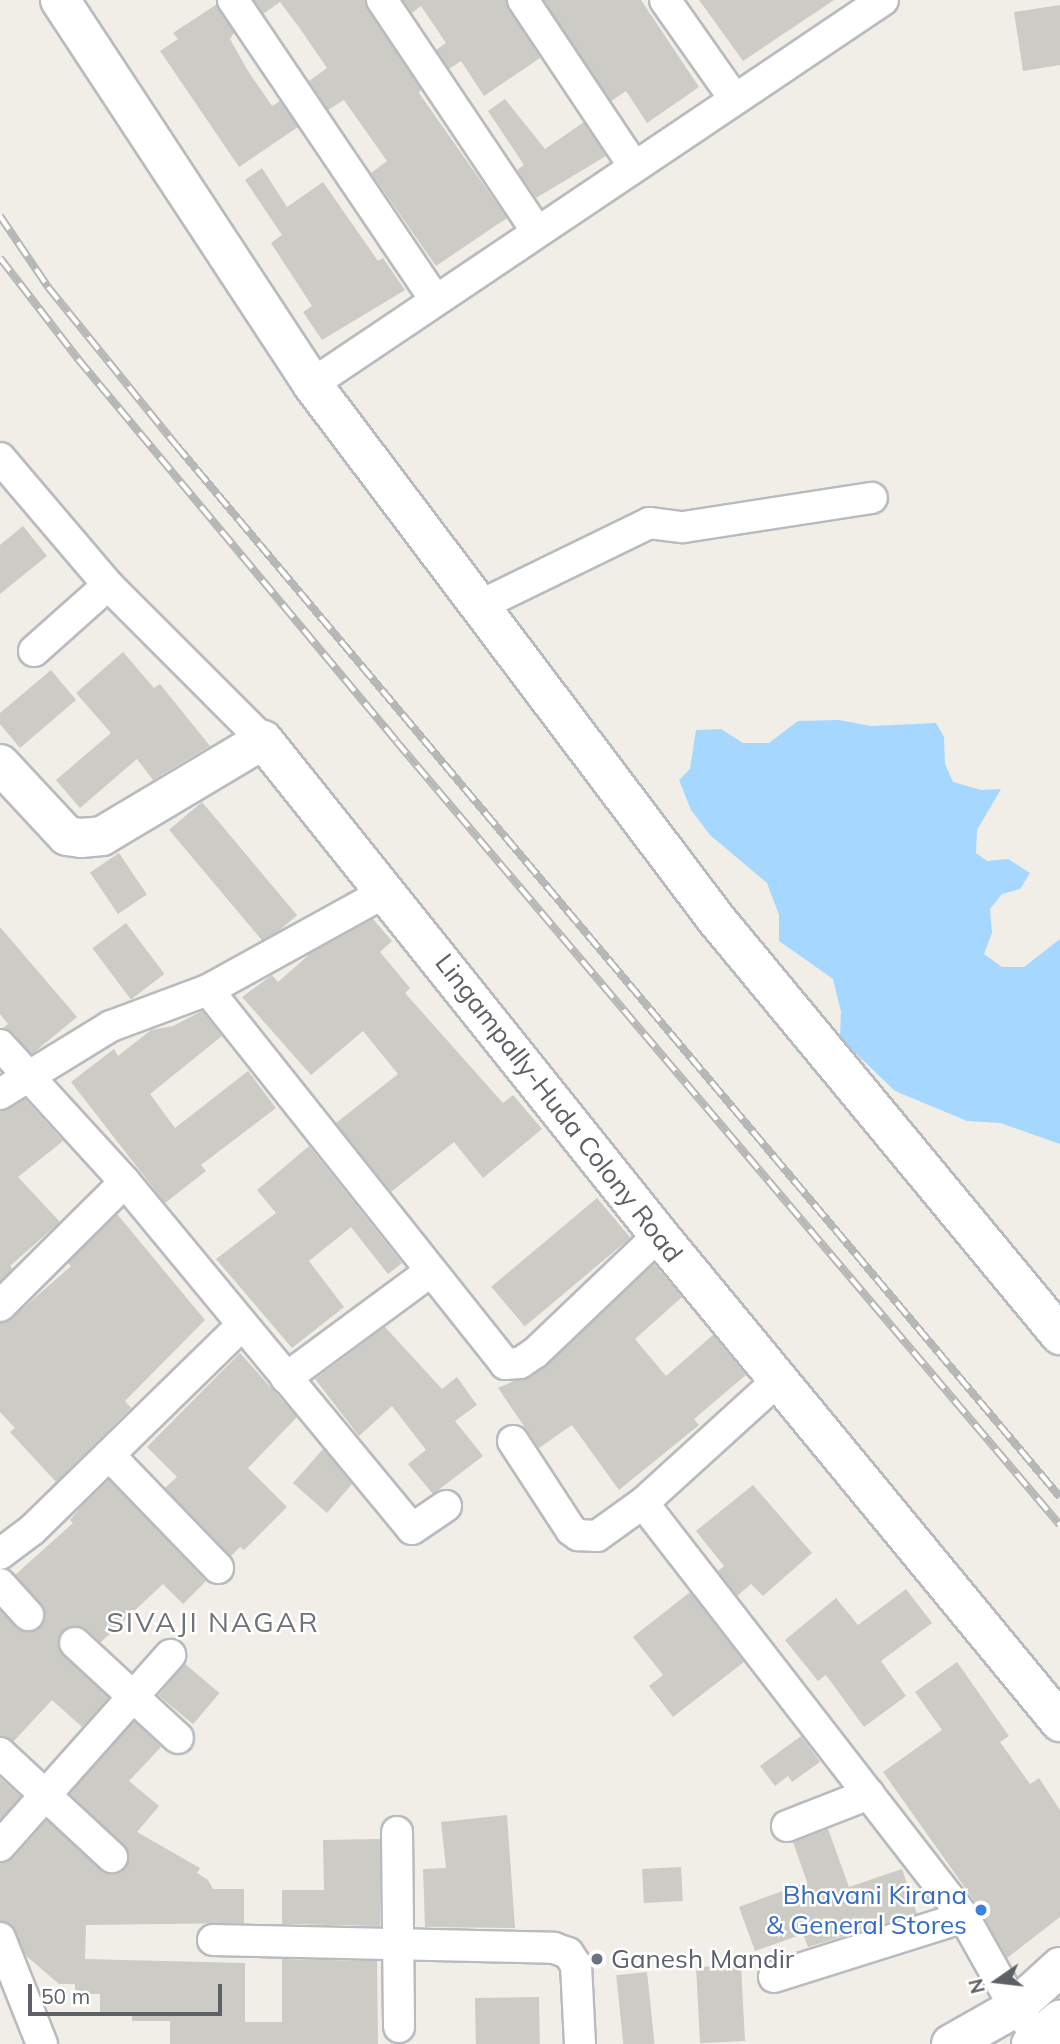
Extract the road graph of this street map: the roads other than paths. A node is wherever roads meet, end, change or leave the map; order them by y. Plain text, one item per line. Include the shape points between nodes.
1 (60, 0) edge
2 (233, 0) edge
3 (382, 0) edge
4 (523, 0) edge
5 (665, 0) edge
6 (883, 0) edge
7 (734, 98) junction
8 (634, 165) junction
9 (536, 230) junction
10 (434, 298) junction
11 (312, 384) junction
12 (0, 458) edge
13 (872, 498) dead end
14 (108, 585) junction
15 (479, 606) junction
16 (34, 651) dead end
17 (263, 740) junction
18 (1, 768) edge
19 (387, 891) junction
20 (208, 990) junction
21 (0, 1045) edge
22 (28, 1075) junction
23 (0, 1094) edge
24 (124, 1182) junction
25 (659, 1235) junction
26 (431, 1271) junction
27 (0, 1306) edge
28 (243, 1325) junction
29 (1060, 1335) edge
30 (286, 1378) junction
31 (778, 1380) junction
32 (513, 1441) dead end
33 (109, 1455) junction
34 (643, 1503) junction
35 (446, 1506) dead end
36 (0, 1554) edge
37 (218, 1569) dead end
38 (0, 1584) edge
39 (28, 1615) dead end
40 (75, 1643) dead end
41 (170, 1655) dead end
42 (1044, 1690) edge
43 (134, 1696) junction
44 (1060, 1722) edge
45 (178, 1738) dead end
46 (0, 1753) edge
47 (47, 1794) junction
48 (869, 1794) junction
49 (786, 1826) dead end
50 (397, 1832) dead end
51 (0, 1846) edge
52 (112, 1857) dead end
53 (964, 1917) junction
54 (0, 1938) edge
55 (213, 1940) dead end
56 (401, 1943) junction
57 (1060, 1967) edge
58 (774, 1977) dead end
59 (1014, 2008) junction
60 (399, 2027) dead end
61 (1044, 2034) edge
62 (42, 2044) edge
63 (580, 2044) edge
64 (951, 2044) edge

1 - 11 street
2 - 10 street
3 - 9 street
4 - 8 street
5 - 7 street
6 - 7 street
7 - 8 street
8 - 9 street
9 - 10 street
10 - 11 street
11 - 15 street
12 - 14 street
13 - 15 street via 684,527 649,523
14 - 16 street
14 - 17 street
15 - 29 street via 716,919
17 - 18 street via 102,836 67,836
17 - 19 street, Lingampally-Huda Colony Road
19 - 20 street
19 - 25 street, Lingampally-Huda Colony Road
20 - 22 street via 111,1026
20 - 26 street
21 - 22 street
22 - 23 street
22 - 24 street
24 - 27 street
24 - 28 street
25 - 26 street via 520,1363 505,1364
25 - 31 street, Lingampally-Huda Colony Road
26 - 30 street
28 - 30 street
28 - 33 street
30 - 35 street via 412,1530
31 - 34 street
31 - 42 street, Lingampally-Huda Colony Road
32 - 34 street via 578,1535 597,1536 610,1530
33 - 36 street via 32,1530
33 - 37 street
34 - 48 street
38 - 39 street
40 - 43 street
41 - 43 street
42 - 44 street, Lingampally-Huda Colony Road
43 - 45 street
43 - 47 street
46 - 47 street
47 - 51 street
47 - 52 street
48 - 49 street
48 - 53 street
50 - 56 street
53 - 58 street
53 - 59 street
54 - 62 street
55 - 56 street
56 - 60 street
56 - 63 street via 554,1948 568,1953 580,1982
57 - 59 street
59 - 61 street
59 - 64 street

